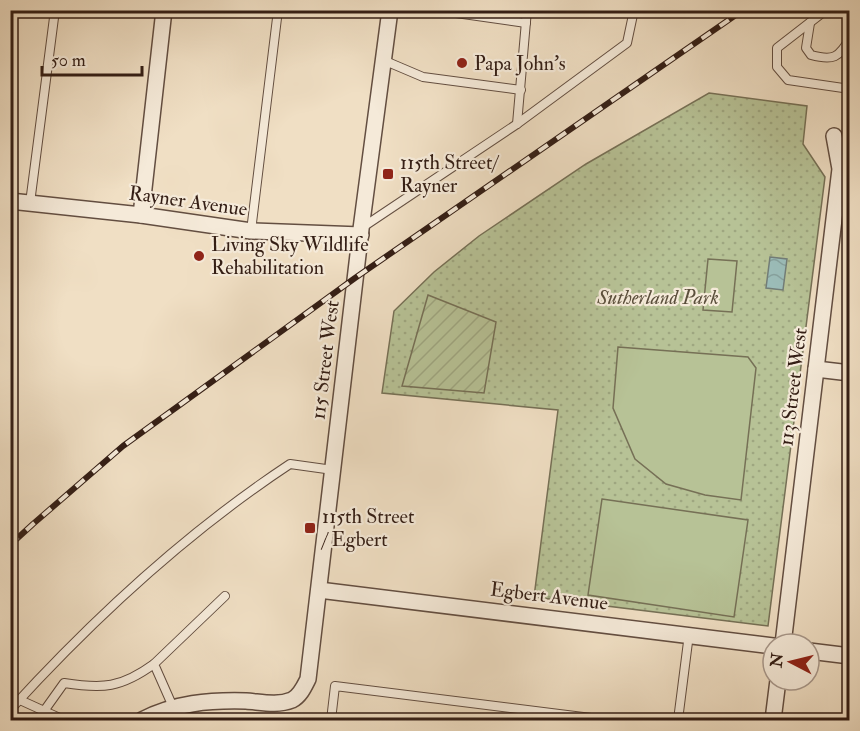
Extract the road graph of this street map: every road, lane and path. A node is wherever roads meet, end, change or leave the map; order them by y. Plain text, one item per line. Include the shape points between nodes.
1 (55, 10) edge
2 (164, 10) edge
3 (278, 10) edge
4 (390, 10) edge
5 (435, 10) edge
6 (527, 10) edge
7 (634, 10) edge
8 (826, 10) edge
9 (460, 12) edge
10 (526, 23) junction
11 (810, 23) junction
12 (849, 38) edge
13 (383, 60) junction
14 (849, 89) edge
15 (521, 90) junction
16 (517, 124) junction
17 (834, 136) dead end
18 (10, 201) edge
19 (30, 203) junction
20 (141, 215) junction
21 (251, 231) junction
22 (361, 232) junction
23 (816, 369) junction
24 (849, 373) edge
25 (333, 470) junction
26 (319, 590) junction
27 (225, 596) dead end
28 (784, 632) edge
29 (688, 634) junction
30 (761, 644) edge
31 (821, 652) edge
32 (849, 656) edge
33 (154, 664) junction
34 (776, 692) edge
35 (20, 700) junction
36 (10, 710) edge
37 (44, 711) junction
38 (174, 714) edge
39 (64, 720) edge
40 (142, 720) edge
41 (331, 720) edge
42 (607, 720) edge
43 (678, 720) edge
44 (773, 720) edge

1 - 19 lane
2 - 20 street
3 - 21 lane
4 - 13 street, 115 Street West
5 - 9 lane
6 - 10 lane
7 - 16 lane via 627,43
8 - 11 lane
9 - 10 lane
10 - 15 lane
11 - 12 lane via 806,48 811,54 834,57 843,51
11 - 14 lane via 777,48 777,67 788,80
13 - 15 lane via 423,77
13 - 22 street, 115 Street West
15 - 16 lane
16 - 22 lane
17 - 23 street, 113 Street West via 840,169
18 - 19 street, Rayner Avenue
19 - 20 street, Rayner Avenue
20 - 21 street, Rayner Avenue
21 - 22 street, Rayner Avenue
22 - 25 street, 115 Street West
23 - 24 street
23 - 28 street, 113 Street West
25 - 26 street, 115 Street West
25 - 35 lane via 290,464 233,504 78,639
26 - 29 street, Egbert Avenue
26 - 38 street, 115 Street West via 308,679 293,700 277,704 214,700
27 - 33 lane
29 - 30 street, Egbert Avenue
29 - 43 lane
31 - 32 street
33 - 37 lane via 134,679 114,684 95,688 64,683
33 - 38 lane
34 - 44 street
35 - 36 lane
35 - 37 lane
37 - 39 lane
38 - 40 street
41 - 42 lane via 335,686

